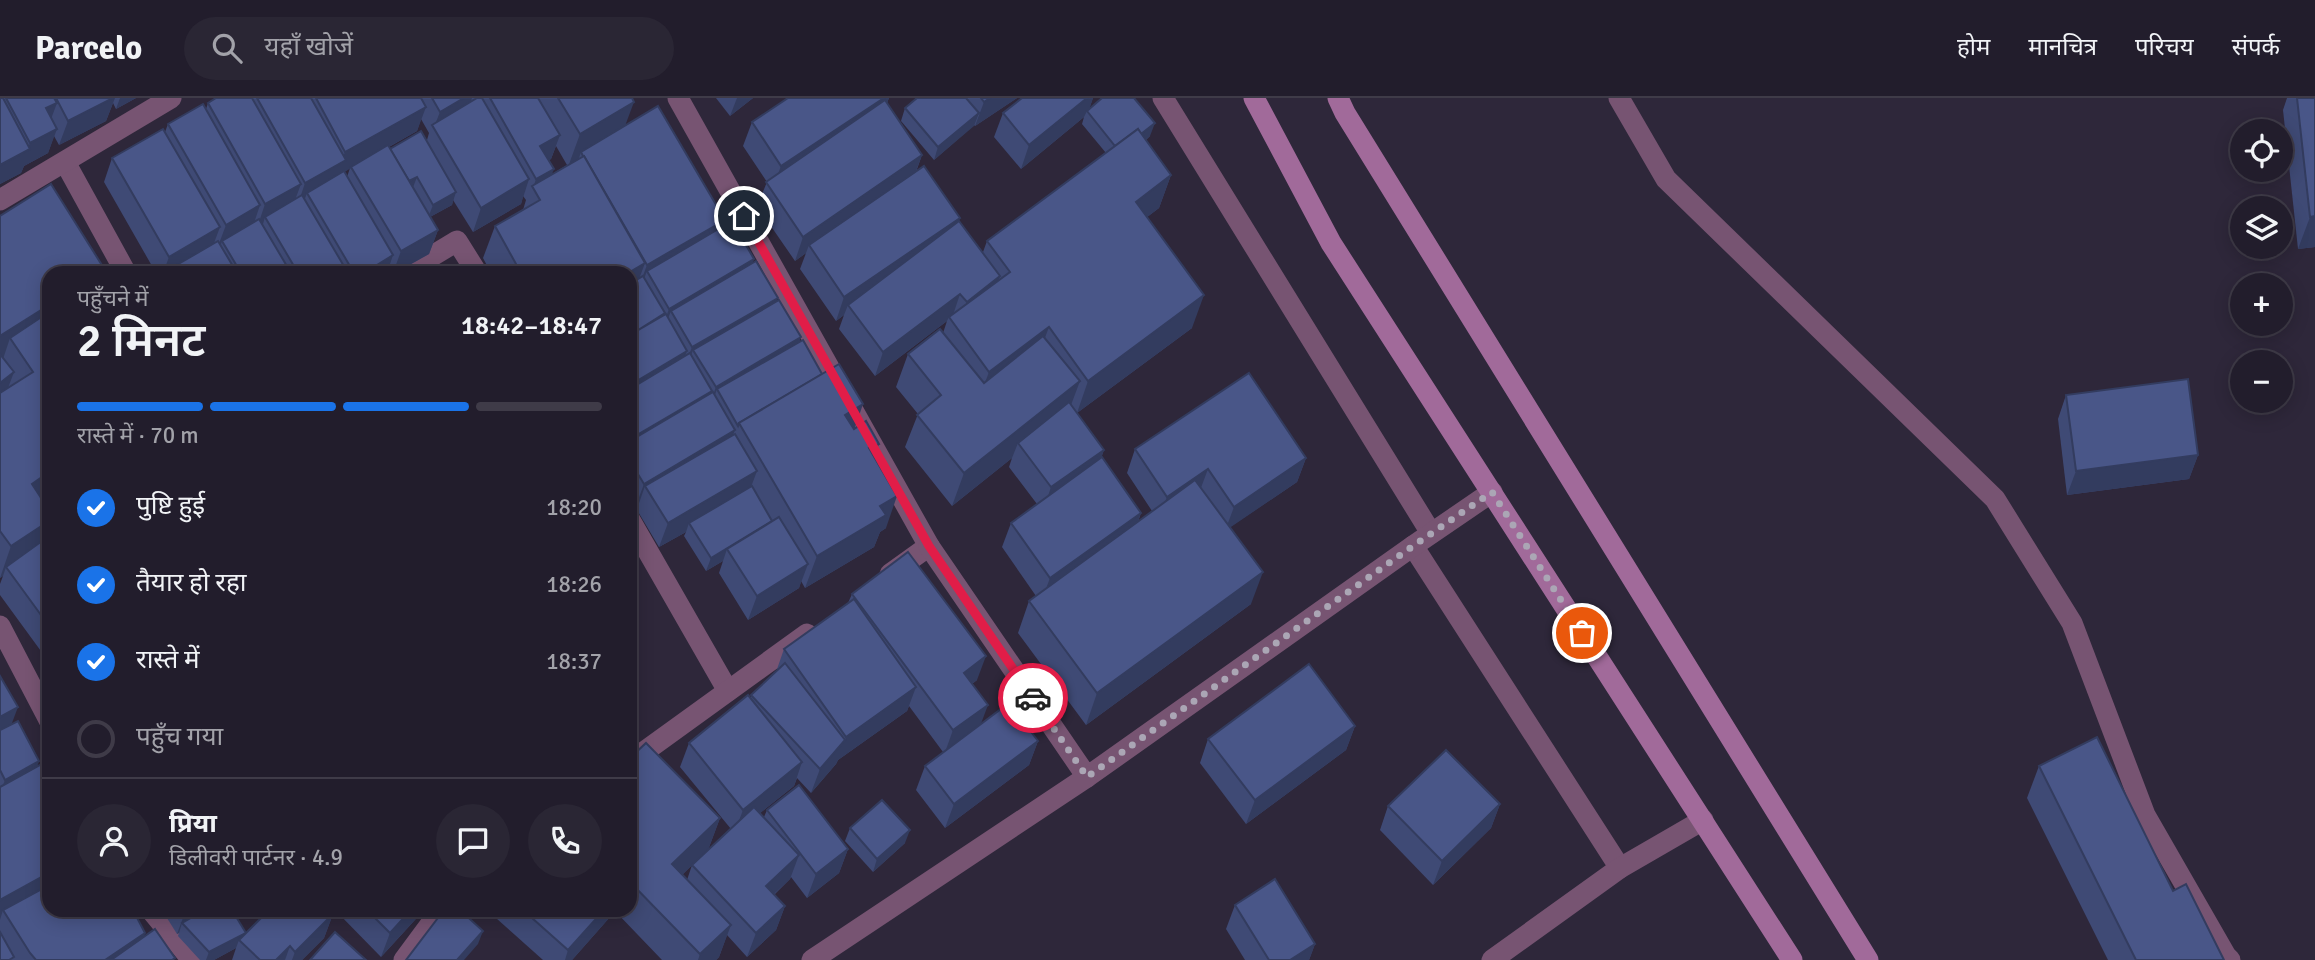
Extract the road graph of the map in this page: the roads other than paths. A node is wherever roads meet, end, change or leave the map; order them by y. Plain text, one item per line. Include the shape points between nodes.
1 (171, 98) edge
2 (678, 98) edge
3 (1163, 98) edge
4 (1254, 98) edge
5 (1338, 98) edge
6 (1619, 98) edge
7 (65, 162) junction
8 (0, 200) edge
9 (122, 266) edge
10 (416, 266) edge
11 (473, 266) edge
12 (1492, 492) junction
13 (637, 532) edge
14 (1431, 533) junction
15 (929, 546) junction
16 (1413, 546) junction
17 (873, 586) edge
18 (829, 619) edge
19 (0, 626) edge
20 (729, 691) junction
21 (42, 707) edge
22 (637, 757) edge
23 (1087, 777) junction
24 (1703, 820) junction
25 (1620, 868) junction
26 (157, 917) edge
27 (436, 917) edge
28 (192, 960) edge
29 (404, 960) edge
30 (812, 960) edge
31 (1492, 960) edge
32 (1792, 960) edge
33 (1868, 960) edge
34 (2230, 960) edge

1 - 7 street
2 - 15 street
3 - 14 street
4 - 12 main road via 1331,243
5 - 33 main road
6 - 34 street via 1666,179 1995,499 2072,623 2145,815
7 - 8 street
7 - 9 street
10 - 11 street via 457,241
12 - 14 street
12 - 24 main road
13 - 20 street
14 - 16 street
15 - 17 street
15 - 23 street
16 - 23 street
16 - 25 street
18 - 20 street
19 - 21 street
20 - 22 street
23 - 30 street
24 - 25 street
24 - 32 main road
25 - 31 street
26 - 28 street
27 - 29 street

